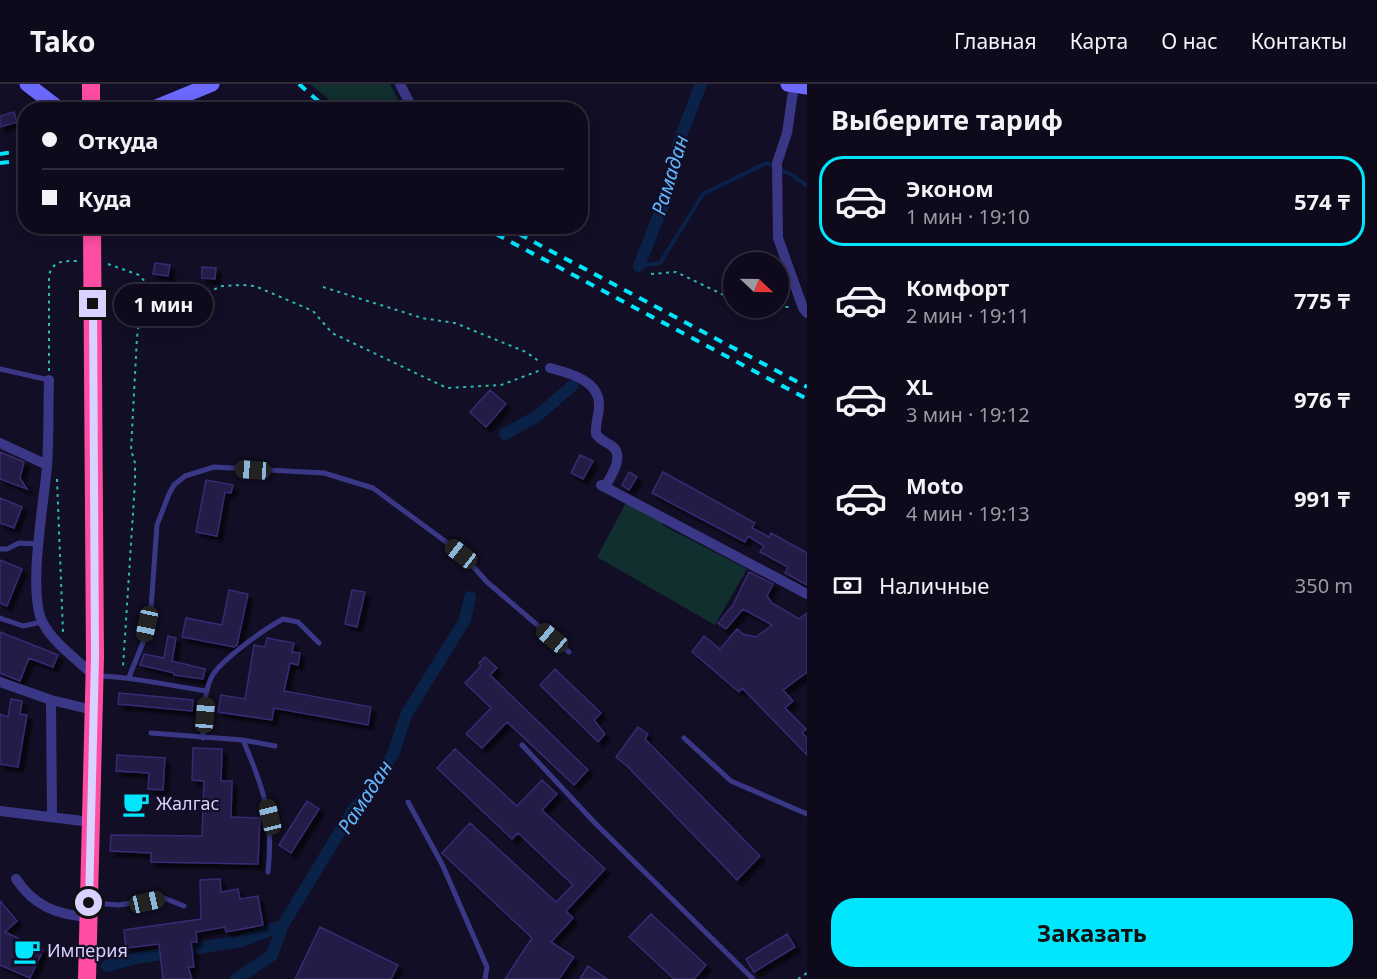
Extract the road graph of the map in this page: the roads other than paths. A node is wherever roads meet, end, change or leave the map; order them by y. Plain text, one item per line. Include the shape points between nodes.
1 (212, 84) edge
2 (400, 84) edge
3 (32, 86) edge
4 (796, 86) edge
5 (52, 102) edge
6 (168, 102) edge
7 (409, 102) edge
8 (92, 234) edge
9 (807, 313) edge
10 (550, 368) road end
11 (0, 369) edge
12 (49, 380) joint
13 (0, 443) edge
14 (47, 465) junction
15 (40, 544) junction
16 (0, 549) edge
17 (807, 594) edge
18 (0, 618) edge
19 (42, 622) junction
20 (319, 643) dead end
21 (569, 652) dead end
22 (94, 676) junction
23 (126, 677) junction
24 (0, 682) edge
25 (207, 691) junction
26 (51, 700) junction
27 (93, 710) junction
28 (151, 733) dead end
29 (203, 738) junction
30 (684, 738) dead end
31 (243, 740) junction
32 (522, 745) dead end
33 (275, 746) dead end
34 (408, 802) dead end
35 (0, 811) edge
36 (807, 814) edge
37 (51, 817) junction
38 (91, 822) junction
39 (268, 872) dead end
40 (16, 879) dead end
41 (184, 906) dead end
42 (89, 910) junction
43 (87, 979) edge
44 (485, 979) edge
45 (753, 979) edge

1 - 6 main road
2 - 7 street
3 - 5 main road
4 - 9 street via 777,163 778,238
8 - 22 highway
10 - 17 street via 580,379 597,393 596,434 617,454 617,462 603,486
11 - 12 lane
12 - 14 street
13 - 14 street
14 - 15 street
15 - 16 lane via 19,543
15 - 19 street via 38,602
18 - 19 lane via 23,626
19 - 22 street
20 - 25 lane via 298,622 283,619 254,636 212,675
21 - 23 lane via 487,582 461,554 373,488 324,473 214,467 185,476 169,494 157,525 151,608 144,640
22 - 23 lane
22 - 27 highway
23 - 25 lane
24 - 26 street
25 - 29 lane
26 - 27 street
26 - 37 street
27 - 38 highway
28 - 29 lane
29 - 31 lane
30 - 36 lane via 731,781
31 - 33 lane
31 - 39 lane via 270,817
32 - 45 lane
34 - 44 lane via 487,967
35 - 37 street
37 - 38 street
38 - 42 highway
40 - 42 street via 34,901 47,909 67,915
41 - 42 lane via 164,898
42 - 43 highway

